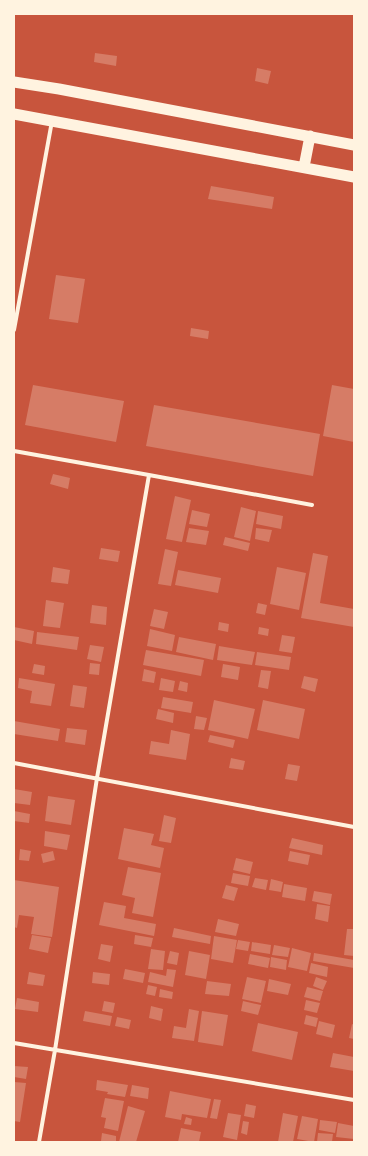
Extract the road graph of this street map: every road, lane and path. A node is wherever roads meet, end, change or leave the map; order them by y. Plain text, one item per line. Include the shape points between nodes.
1 (14, 82) edge
2 (14, 114) edge
3 (52, 121) junction
4 (310, 136) junction
5 (354, 145) edge
6 (304, 167) junction
7 (354, 177) edge
8 (14, 330) edge
9 (14, 451) edge
10 (150, 476) junction
11 (312, 505) dead end
12 (14, 763) edge
13 (97, 778) junction
14 (354, 827) edge
15 (14, 1043) edge
16 (55, 1050) junction
17 (354, 1100) edge
18 (39, 1142) edge

1 - 4 highway
2 - 3 highway
3 - 6 highway
3 - 8 street
4 - 5 highway
4 - 6 highway
6 - 7 highway
9 - 10 street
10 - 11 street
10 - 13 street
12 - 13 street
13 - 14 street
13 - 16 street
15 - 16 street
16 - 17 street
16 - 18 street

